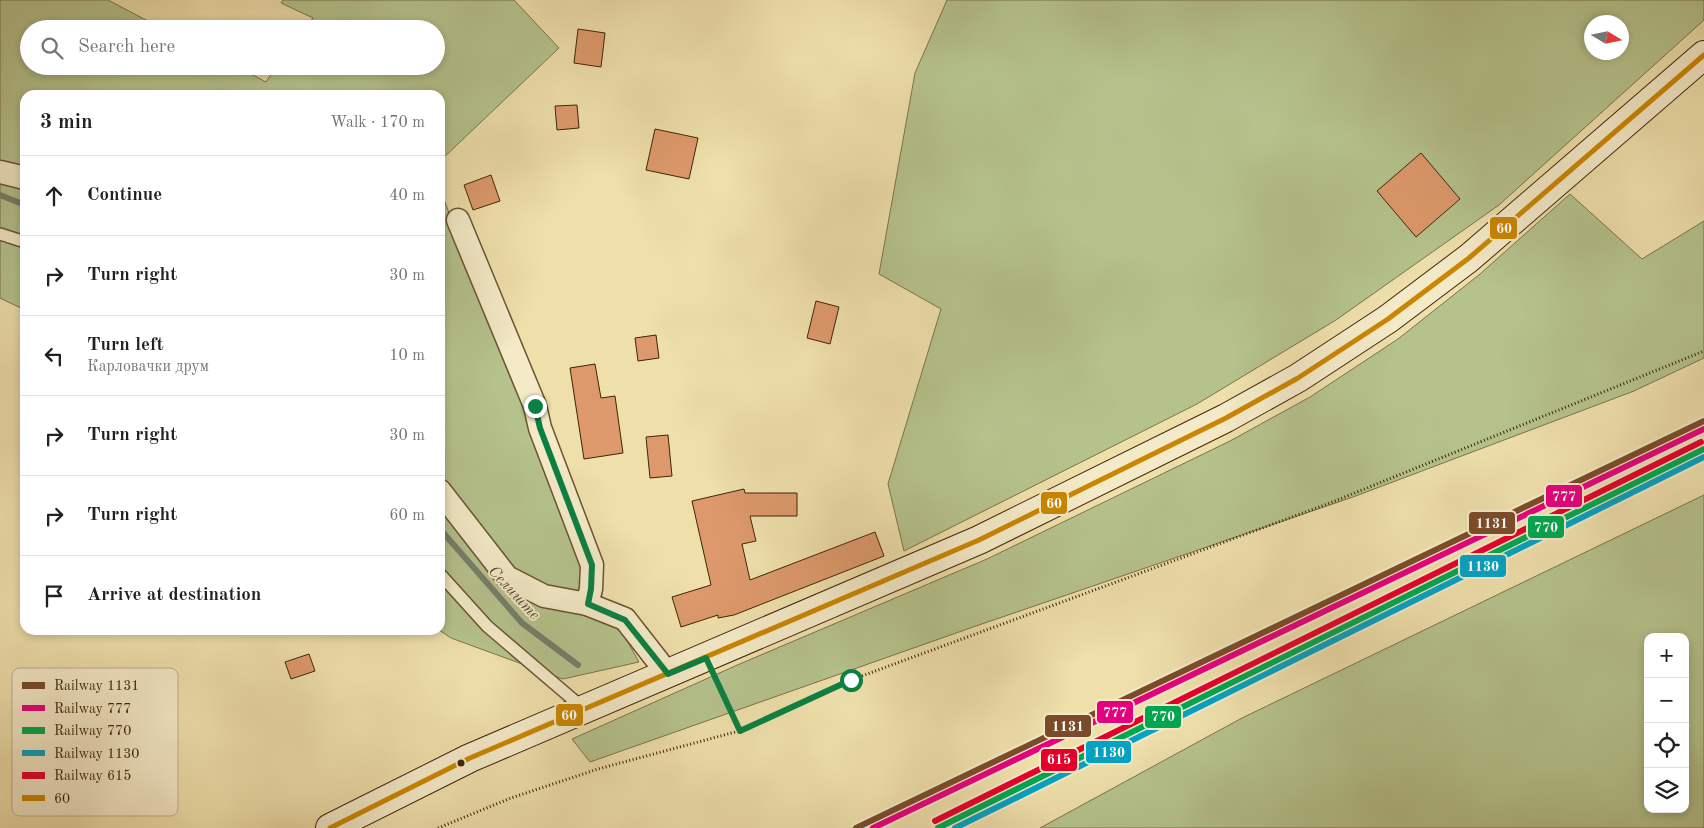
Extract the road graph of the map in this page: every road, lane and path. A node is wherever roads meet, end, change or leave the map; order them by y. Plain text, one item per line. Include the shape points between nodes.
1 (1704, 55) edge
2 (0, 172) edge
3 (20, 177) edge
4 (458, 220) dead end
5 (0, 234) edge
6 (20, 240) edge
7 (1704, 351) edge
8 (445, 497) edge
9 (445, 580) edge
10 (588, 604) junction
11 (706, 658) junction
12 (668, 674) junction
13 (584, 710) junction
14 (740, 731) junction
15 (330, 828) edge
16 (438, 828) edge

1 - 11 main road via 1469,258 1335,356 1226,418 996,532
2 - 3 street
4 - 10 street via 535,406 540,428 592,565
5 - 6 lane
7 - 14 path via 1330,503 851,680
8 - 10 street via 507,577 544,596
9 - 13 lane via 487,626
10 - 12 street via 625,620
11 - 12 main road
11 - 14 path
12 - 13 main road
13 - 15 main road via 470,758
14 - 16 path via 598,769 511,798

